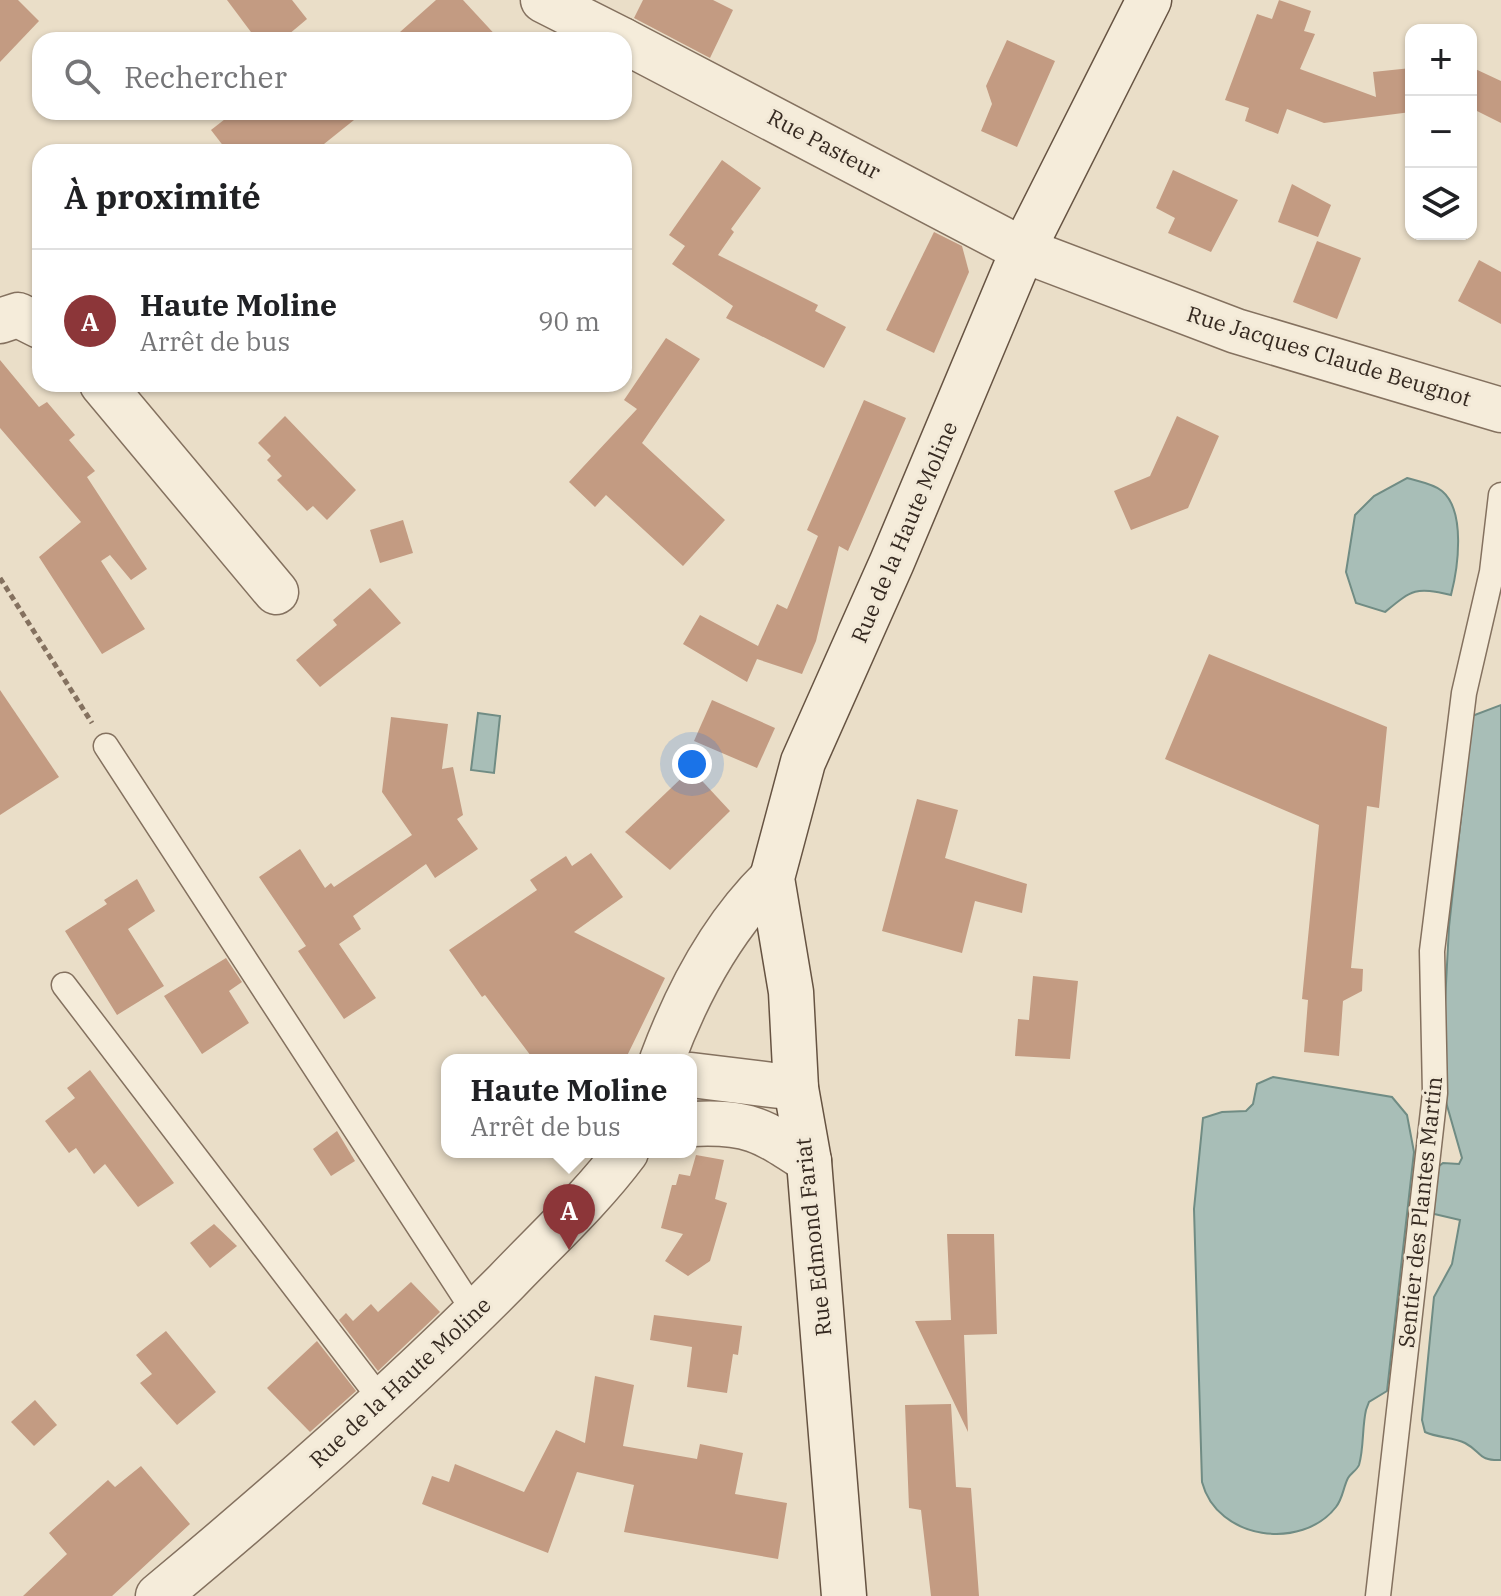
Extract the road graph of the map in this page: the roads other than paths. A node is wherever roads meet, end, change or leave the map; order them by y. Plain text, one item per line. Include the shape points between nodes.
1 (543, 0) edge
2 (1149, 0) edge
3 (607, 32) edge
4 (632, 45) edge
5 (1023, 250) junction
6 (0, 321) edge
7 (32, 322) edge
8 (109, 392) edge
9 (1501, 410) edge
10 (1501, 495) edge
11 (276, 592) dead end
12 (106, 746) road end
13 (772, 878) junction
14 (64, 985) dead end
15 (664, 1054) edge
16 (697, 1076) edge
17 (796, 1088) junction
18 (697, 1124) edge
19 (622, 1158) edge
20 (809, 1161) junction
21 (475, 1313) junction
22 (382, 1401) junction
23 (158, 1596) edge
24 (844, 1596) edge
25 (1378, 1596) edge

1 - 3 street, Rue Pasteur
2 - 5 street, Rue de la Haute Moline
4 - 5 street, Rue Pasteur
5 - 9 street, Rue Jacques Claude Beugnot via 1236,331
5 - 13 street, Rue de la Haute Moline via 803,762
6 - 7 street via 18,315
8 - 11 street
10 - 25 lane, Sentier des Plantes Martin via 1492,572 1464,693 1432,951 1435,1093
12 - 21 lane
13 - 15 street via 742,908 681,1009
13 - 17 street, Rue Edmond Fariat via 791,992
14 - 22 lane
16 - 17 street
17 - 20 street, Rue Edmond Fariat
18 - 20 street via 762,1130
19 - 21 street, Rue de la Haute Moline
20 - 24 street, Rue Edmond Fariat
21 - 22 street, Rue de la Haute Moline
22 - 23 street, Rue de la Haute Moline

